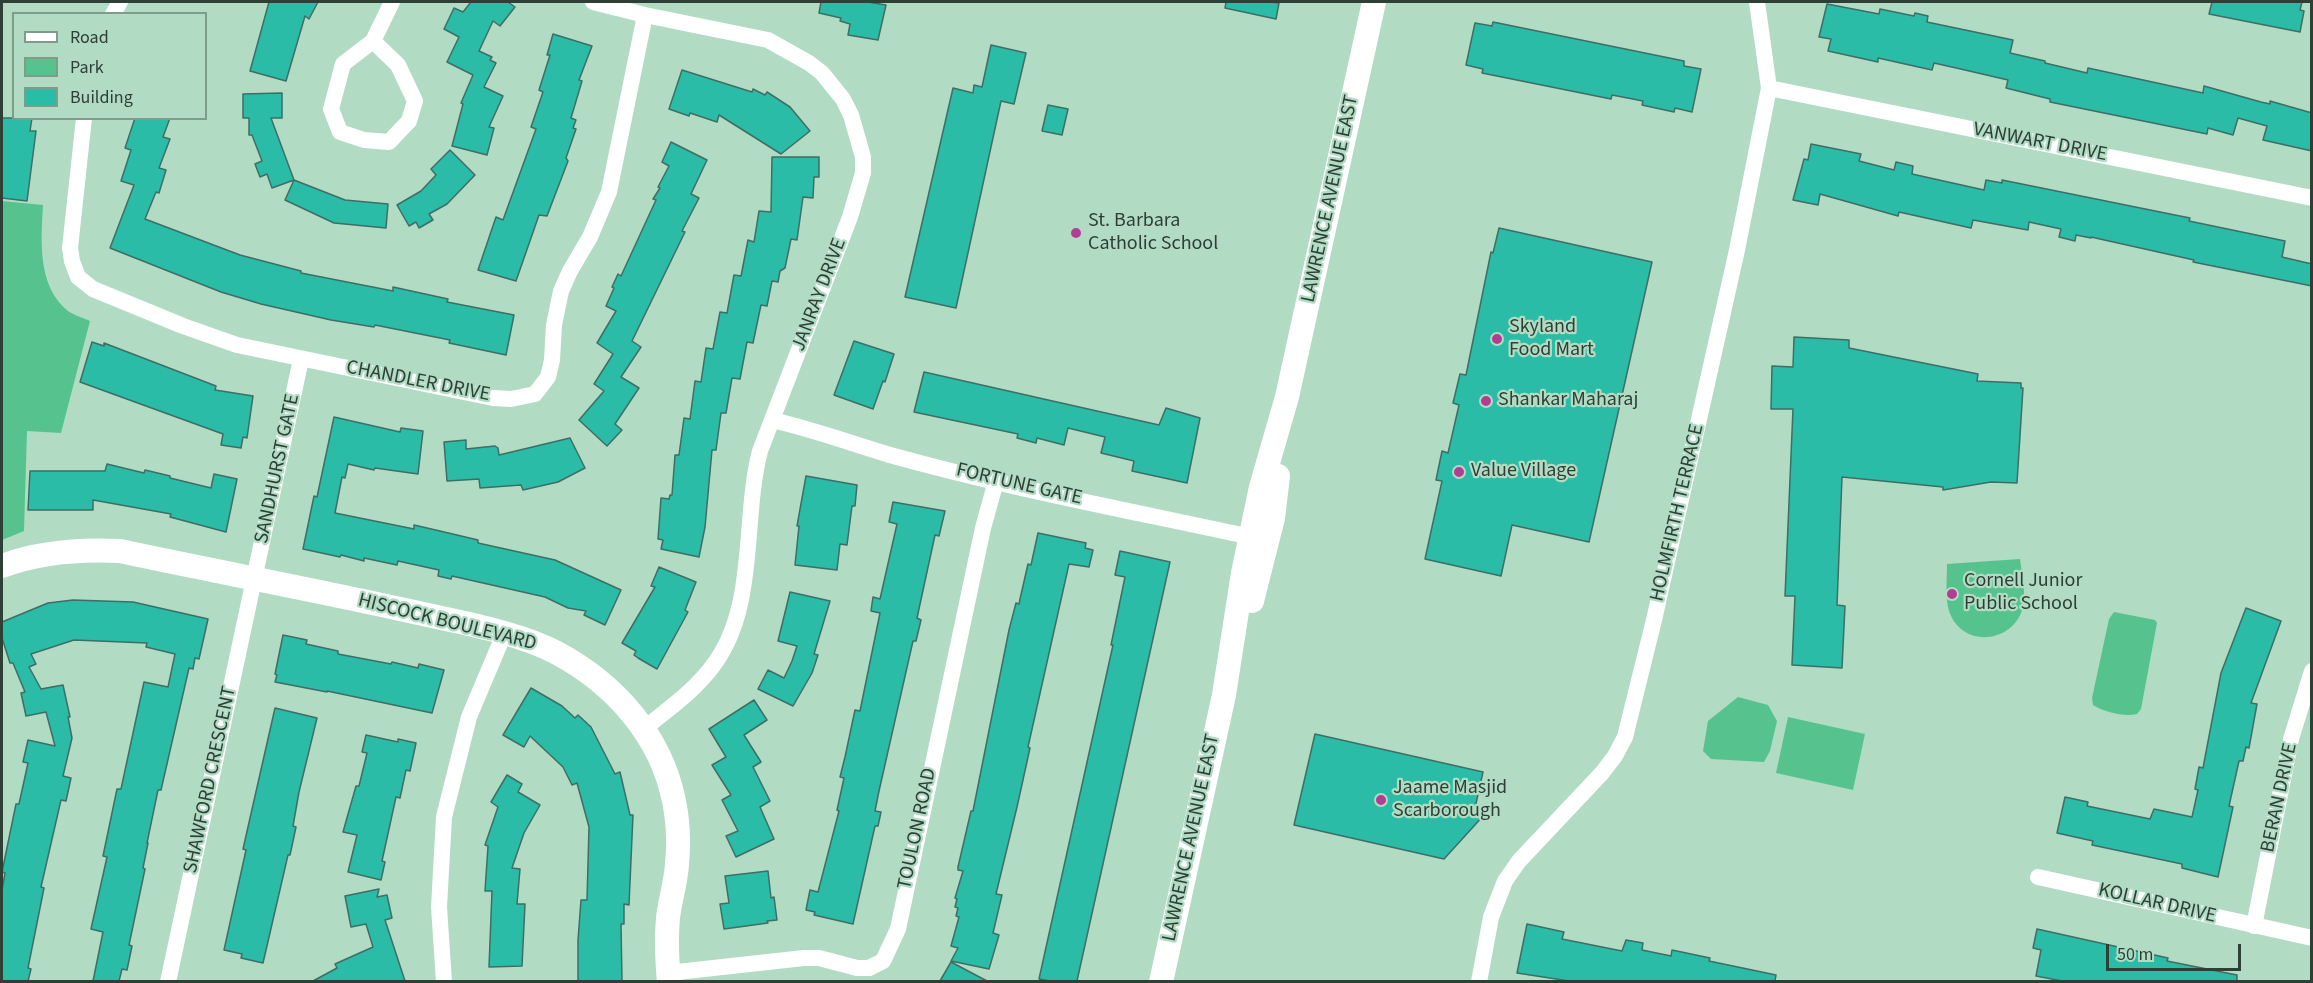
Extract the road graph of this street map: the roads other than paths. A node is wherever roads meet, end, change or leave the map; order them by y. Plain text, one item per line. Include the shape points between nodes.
1 (392, 2) edge
2 (593, 2) edge
3 (1374, 2) edge
4 (1757, 2) edge
5 (645, 15) junction
6 (373, 41) junction
7 (1769, 88) junction
8 (84, 120) edge
9 (2312, 198) edge
10 (302, 359) junction
11 (772, 420) junction
12 (996, 481) junction
13 (1259, 539) junction
14 (2, 566) edge
15 (254, 579) junction
16 (504, 634) junction
17 (2310, 678) edge
18 (644, 729) junction
19 (2038, 878) dead end
20 (2254, 926) junction
21 (2312, 938) edge
22 (668, 977) edge
23 (168, 981) edge
24 (444, 981) edge
25 (1161, 981) edge
26 (1479, 981) edge

1 - 6 street
2 - 5 street, JANRAY DRIVE
3 - 13 main road, LAWRENCE AVENUE EAST via 1287,397 1262,487
4 - 7 street, HOLMFIRTH TERRACE
5 - 10 street, CHANDLER DRIVE via 609,192 561,291 548,377 535,394 493,398
5 - 11 street, JANRAY DRIVE via 768,40 791,52 822,73 843,99 858,134 863,173 850,217
6 - 6 street via 343,64 331,109 340,132 364,140 389,142 410,121 415,101 398,65
7 - 9 street, VANWART DRIVE
7 - 26 street, HOLMFIRTH TERRACE via 1737,250 1625,737 1602,773 1535,843 1505,881 1491,917
8 - 10 street, CHANDLER DRIVE via 70,248 78,277 93,289 183,326 237,345
10 - 15 street, SANDHURST GATE
11 - 12 street, FORTUNE GATE
11 - 18 street, JANRAY DRIVE via 754,472 745,573 729,638 702,678
12 - 13 street, FORTUNE GATE
12 - 22 street, TOULON ROAD via 898,929 883,961 869,968 857,968 804,958
13 - 25 main road, LAWRENCE AVENUE EAST
14 - 15 main road, HISCOCK BOULEVARD via 24,559 97,549
15 - 16 main road, HISCOCK BOULEVARD
15 - 23 street, SHAWFORD CRESCENT
16 - 18 main road, HISCOCK BOULEVARD via 541,646 582,667 619,698
16 - 24 street via 469,717 444,818 439,907
17 - 20 street, BERAN DRIVE via 2291,739
18 - 22 main road, HISCOCK BOULEVARD via 662,763 676,819 677,866 668,920
19 - 20 street, KOLLAR DRIVE
20 - 21 street, KOLLAR DRIVE

